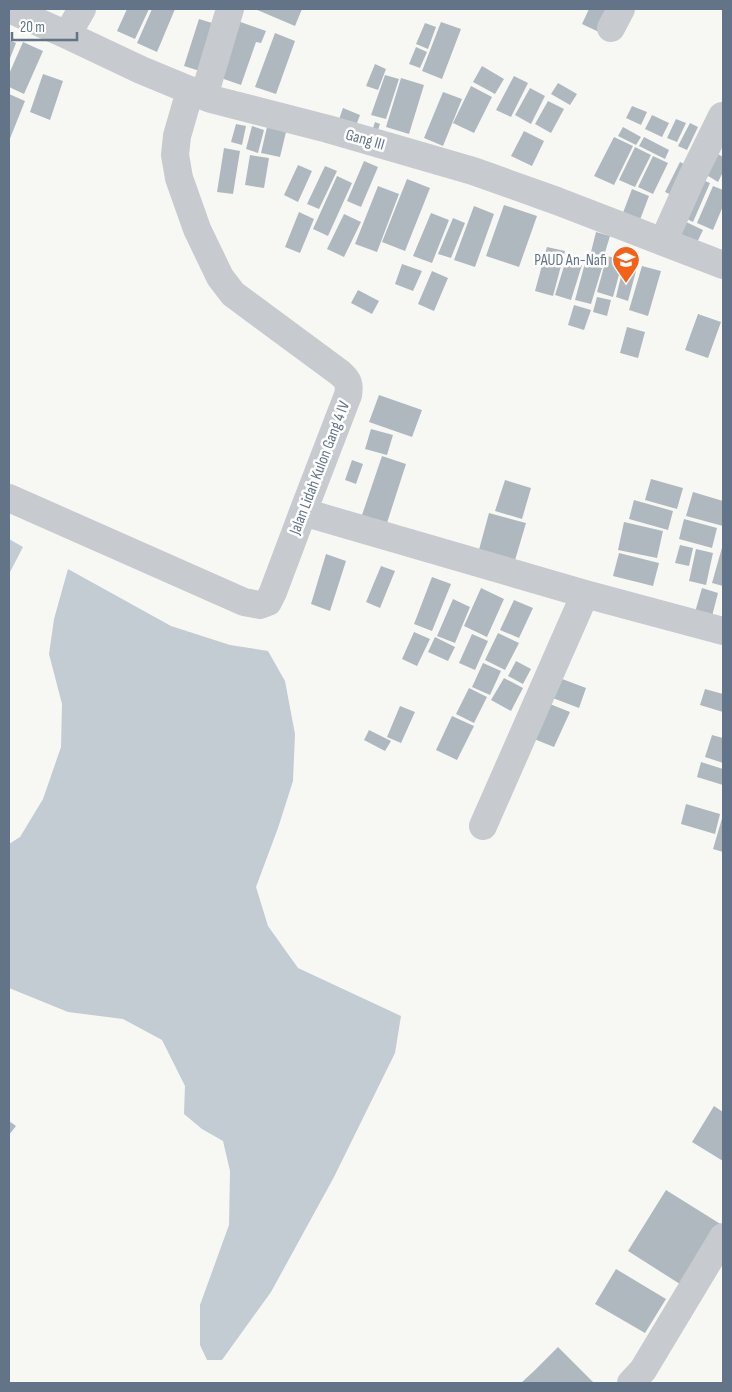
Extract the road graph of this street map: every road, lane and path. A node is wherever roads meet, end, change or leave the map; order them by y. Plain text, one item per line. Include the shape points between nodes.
1 (82, 9) edge
2 (230, 9) edge
3 (9, 10) edge
4 (67, 35) junction
5 (197, 93) junction
6 (722, 116) edge
7 (663, 242) junction
8 (723, 265) edge
9 (9, 498) edge
10 (303, 512) junction
11 (585, 594) junction
12 (723, 631) edge
13 (483, 826) dead end
14 (723, 1237) edge
15 (631, 1383) edge

1 - 4 street
2 - 5 street
3 - 4 street, Gang III
4 - 5 street, Gang III
5 - 7 street, Gang III via 473,171
5 - 10 street, Jalan Lidah Kulon Gang 4 IV via 177,136 175,155 196,230 220,277 233,294 340,373 350,386
6 - 7 street
7 - 8 street, Gang III
9 - 10 street, Jalan Lidah Kulon Gang 4 IV via 244,602 260,605 268,602 273,592
10 - 11 street
11 - 12 street
11 - 13 street
14 - 15 street via 643,1370

